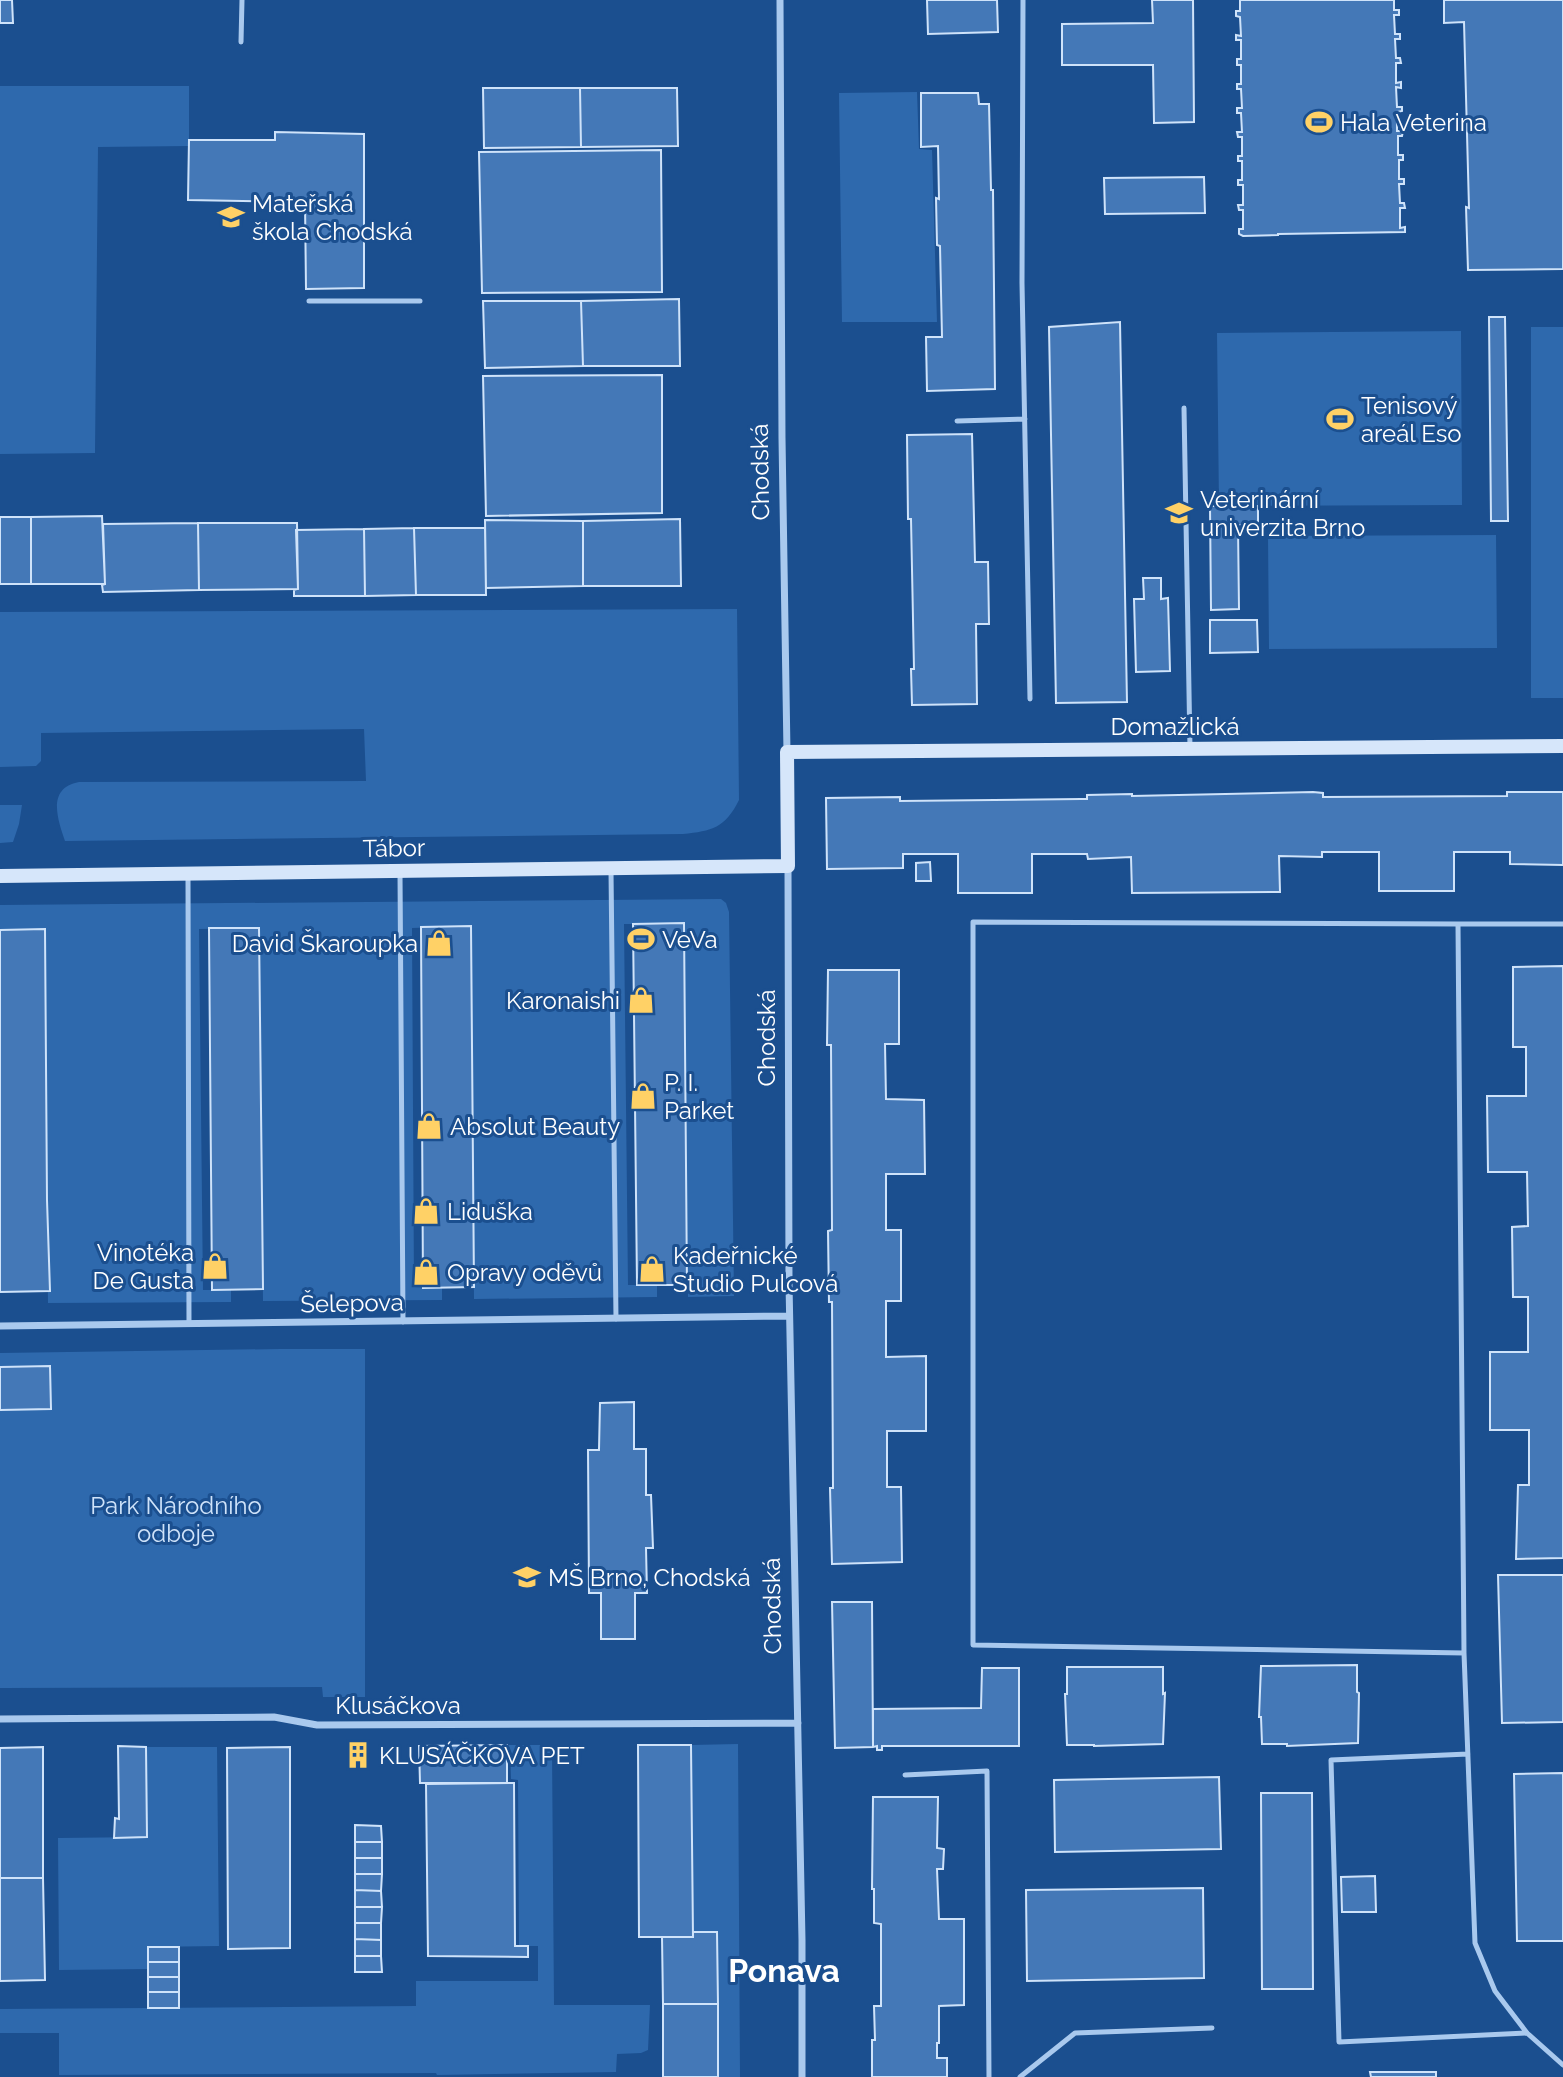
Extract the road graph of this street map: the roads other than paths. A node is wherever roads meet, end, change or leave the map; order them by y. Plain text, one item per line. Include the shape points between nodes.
1 (242, 0) edge
2 (780, 0) edge
3 (1023, 0) edge
4 (242, 42) dead end
5 (420, 300) dead end
6 (309, 301) dead end
7 (1184, 408) dead end
8 (1025, 419) junction
9 (957, 421) dead end
10 (1030, 699) dead end
11 (1563, 746) edge
12 (1190, 749) junction
13 (788, 752) junction
14 (789, 866) junction
15 (611, 868) junction
16 (400, 870) junction
17 (188, 873) junction
18 (0, 876) edge
19 (1458, 924) junction
20 (1563, 924) edge
21 (789, 1317) junction
22 (616, 1319) junction
23 (403, 1322) junction
24 (189, 1324) junction
25 (0, 1325) edge
26 (1464, 1653) junction
27 (0, 1719) edge
28 (797, 1723) junction
29 (1468, 1754) junction
30 (905, 1774) dead end
31 (1212, 2028) dead end
32 (1527, 2033) junction
33 (1563, 2065) edge
34 (802, 2077) edge
35 (989, 2077) edge
36 (1020, 2077) edge

1 - 4 lane
2 - 13 street, Chodská
3 - 8 lane
5 - 6 lane
7 - 12 lane
8 - 9 lane
8 - 10 lane
11 - 12 street, Domažlická
12 - 13 street, Domažlická
13 - 14 street, Chodská
14 - 15 street, Tábor
14 - 21 street, Chodská
15 - 16 street, Tábor
15 - 22 lane
16 - 17 street, Tábor
16 - 23 lane
17 - 18 street, Tábor
17 - 24 lane
19 - 20 lane
19 - 26 lane
19 - 26 lane via 974,922 973,1645
21 - 22 street, Šelepova
21 - 28 street, Chodská
22 - 23 street, Šelepova
23 - 24 street, Šelepova
24 - 25 street, Šelepova
26 - 29 lane
27 - 28 street, Klusáčkova via 274,1717 317,1725
28 - 34 street, Chodská
29 - 32 lane via 1475,1943 1495,1991
29 - 32 lane via 1331,1760 1339,2042
30 - 35 lane via 987,1771
31 - 36 lane via 1075,2033
32 - 33 lane

